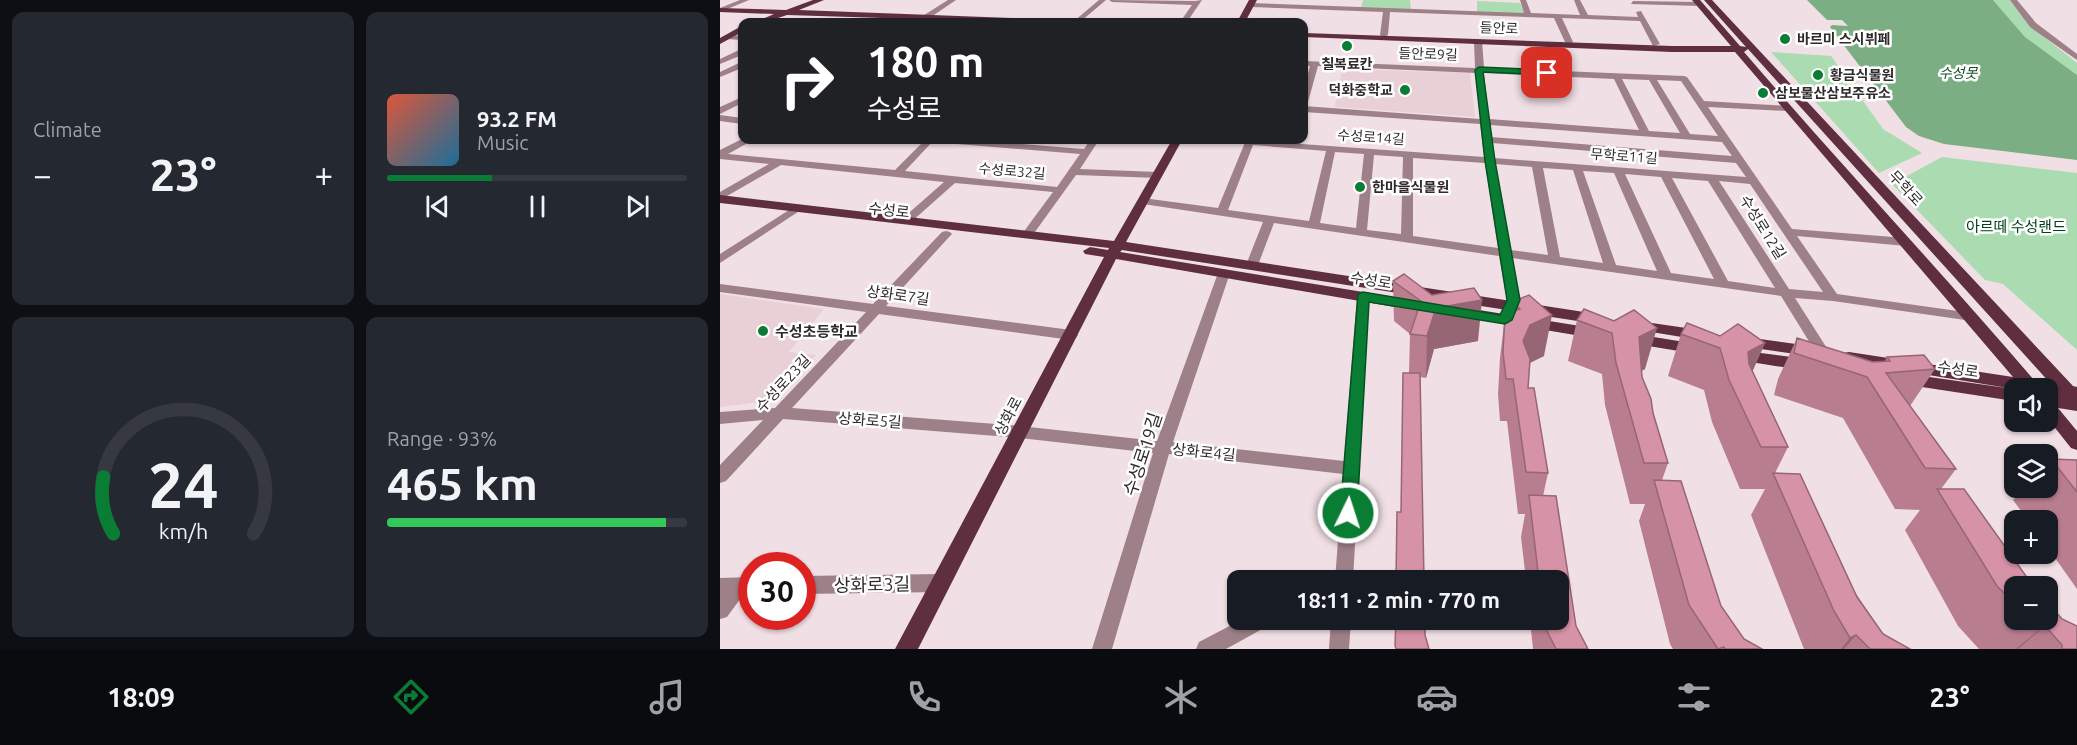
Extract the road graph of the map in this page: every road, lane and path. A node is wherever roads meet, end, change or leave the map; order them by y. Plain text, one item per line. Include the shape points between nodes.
1 (747, 0) edge
2 (820, 0) edge
3 (953, 0) edge
4 (1103, 0) edge
5 (1112, 0) edge
6 (1358, 0) edge
7 (1413, 0) edge
8 (1523, 0) edge
9 (1576, 0) edge
10 (2013, 0) edge
11 (812, 1) edge
12 (1701, 1) edge
13 (1198, 2) edge
14 (1632, 2) edge
15 (1252, 3) edge
16 (1304, 3) edge
17 (1357, 9) junction
18 (721, 10) edge
19 (1387, 10) junction
20 (1412, 11) junction
21 (785, 13) junction
22 (808, 14) junction
23 (1528, 15) junction
24 (1557, 16) junction
25 (925, 17) junction
26 (1585, 17) junction
27 (771, 18) edge
28 (847, 18) edge
29 (953, 18) edge
30 (1081, 18) edge
31 (1187, 18) edge
32 (1243, 18) edge
33 (1643, 19) junction
34 (738, 33) edge
35 (1308, 33) edge
36 (1308, 33) edge
37 (1384, 35) junction
38 (723, 38) edge
39 (1478, 41) junction
40 (1569, 42) junction
41 (1656, 44) junction
42 (1693, 48) junction
43 (1737, 49) junction
44 (1753, 49) junction
45 (738, 54) edge
46 (2077, 58) edge
47 (720, 62) edge
48 (1308, 63) edge
49 (1315, 63) junction
50 (738, 66) edge
51 (1479, 70) junction
52 (720, 75) edge
53 (1616, 75) junction
54 (1651, 77) junction
55 (1308, 88) edge
56 (738, 102) edge
57 (1701, 104) junction
58 (1787, 108) junction
59 (1308, 109) edge
60 (720, 111) edge
61 (720, 118) edge
62 (738, 120) edge
63 (1486, 122) junction
64 (1645, 133) junction
65 (1687, 136) junction
66 (1724, 139) junction
67 (1488, 140) junction
68 (741, 144) edge
69 (926, 144) edge
70 (1025, 144) edge
71 (1092, 144) edge
72 (1175, 144) edge
73 (1248, 144) edge
74 (1280, 144) edge
75 (1331, 149) junction
76 (1086, 152) junction
77 (1370, 152) junction
78 (720, 155) edge
79 (1408, 155) junction
80 (1740, 160) junction
81 (1490, 161) junction
82 (779, 162) junction
83 (1537, 165) junction
84 (1577, 168) junction
85 (1618, 171) junction
86 (1073, 172) junction
87 (897, 174) junction
88 (1665, 174) junction
89 (1158, 175) junction
90 (1712, 178) junction
91 (951, 181) junction
92 (1755, 181) junction
93 (1060, 190) junction
94 (720, 198) edge
95 (1143, 201) junction
96 (720, 209) edge
97 (791, 212) junction
98 (1222, 212) junction
99 (1270, 219) junction
100 (906, 221) junction
101 (1314, 225) junction
102 (1360, 232) junction
103 (1790, 232) junction
104 (945, 234) junction
105 (1028, 234) junction
106 (1407, 240) junction
107 (1906, 242) junction
108 (1115, 250) junction
109 (1506, 253) junction
110 (720, 259) edge
111 (1555, 260) junction
112 (1252, 266) junction
113 (1611, 268) junction
114 (1224, 273) junction
115 (1666, 276) junction
116 (1723, 284) junction
117 (720, 288) edge
118 (1785, 293) junction
119 (1363, 297) junction
120 (1833, 297) junction
121 (874, 309) junction
122 (1508, 313) junction
123 (1972, 317) junction
124 (1071, 335) junction
125 (1722, 345) junction
126 (1823, 353) junction
127 (2023, 378) edge
128 (2004, 383) edge
129 (2004, 394) edge
130 (2058, 394) edge
131 (2075, 398) edge
132 (2058, 399) edge
133 (778, 413) junction
134 (720, 418) edge
135 (2058, 420) edge
136 (1020, 432) junction
137 (2077, 443) edge
138 (1163, 447) junction
139 (1352, 468) junction
140 (720, 476) edge
141 (1345, 570) edge
142 (941, 583) junction
143 (816, 585) edge
144 (737, 586) edge
145 (720, 610) edge
146 (1241, 630) edge
147 (1340, 630) edge
148 (906, 649) edge
149 (1102, 649) edge
150 (1206, 649) edge
151 (1339, 649) edge

1 - 18 street
2 - 11 main road
3 - 25 street
4 - 30 street
5 - 13 street
6 - 17 street
7 - 20 street
8 - 23 street
9 - 26 street
10 - 46 street via 2033,25
11 - 21 main road
12 - 14 street
12 - 43 main road
12 - 44 main road, 무학로
13 - 31 street
14 - 33 street
15 - 16 street
15 - 32 main road
16 - 17 street
17 - 19 street
18 - 21 main road
19 - 20 street
19 - 37 street
20 - 23 street
21 - 22 main road
21 - 27 main road
22 - 25 main road
22 - 28 main road
23 - 24 street
24 - 26 street
24 - 40 street
25 - 29 main road
26 - 33 street
33 - 41 street
34 - 38 main road
35 - 37 main road, 들안로
36 - 39 main road, 들안로
37 - 40 main road, 들안로
39 - 42 main road, 들안로
39 - 51 street
40 - 41 main road, 들안로
41 - 42 main road, 들안로
42 - 43 main road, 들안로
43 - 44 main road, 들안로
43 - 58 main road
44 - 131 main road, 무학로
45 - 47 street
48 - 49 street, 들안로9길
49 - 51 street, 들안로9길
49 - 55 street
50 - 52 street
51 - 53 street, 들안로9길
51 - 63 street
53 - 54 street, 들안로9길
53 - 64 street
54 - 57 street, 들안로9길 via 1684,79
54 - 65 street
56 - 60 street
57 - 58 street
57 - 66 street
58 - 107 main road
59 - 63 street, 수성로14길
61 - 62 street
63 - 64 street, 무학로11길
63 - 67 street
64 - 65 street, 무학로11길
65 - 66 street, 무학로11길
66 - 80 street
67 - 80 street, 무학로11길
67 - 81 street
68 - 78 street
69 - 87 street
70 - 76 street, 수성로32길
71 - 76 street, 수성로32길
72 - 89 main road, 상화로
73 - 98 street
74 - 75 street, 수성로14길
75 - 77 street, 수성로14길
75 - 101 street
76 - 86 street, 수성로32길
77 - 79 street, 수성로14길
77 - 102 street
78 - 82 street, 수성로32길
79 - 81 street, 수성로14길
79 - 106 street
80 - 92 street
81 - 83 street, 무학로11길
81 - 109 street
82 - 87 street, 수성로32길
82 - 94 street, 수성로
83 - 84 street, 무학로11길
83 - 111 street
84 - 85 street, 무학로11길
84 - 113 street
85 - 88 street, 무학로11길
85 - 115 street
86 - 89 street
86 - 93 street, 수성로32길
87 - 91 street, 수성로32길
88 - 90 street, 무학로11길
88 - 116 street
89 - 95 main road, 상화로
90 - 92 street, 무학로11길
90 - 118 street, 수성로12길
91 - 93 street, 수성로32길
91 - 100 street
92 - 103 street
93 - 105 street
94 - 97 main road, 수성로
95 - 98 street
95 - 108 main road, 상화로
96 - 97 main road, 수성로
97 - 100 main road, 수성로
97 - 104 main road, 수성로
97 - 110 street
98 - 99 street
99 - 101 street
99 - 112 street
100 - 105 main road, 수성로
101 - 102 street
102 - 106 street
103 - 107 street
103 - 120 street
104 - 108 main road, 수성로
104 - 121 street, 수성로23길
105 - 108 main road, 수성로
106 - 109 street
107 - 123 main road
108 - 112 main road, 수성로
108 - 114 main road, 수성로
108 - 124 main road, 상화로
109 - 111 street
109 - 122 street via 1513,300
111 - 113 street
112 - 122 main road, 수성로
113 - 115 street
114 - 119 main road, 수성로
114 - 138 street, 수성로19길
115 - 116 street
116 - 118 street
117 - 121 street, 상화로7길
118 - 120 street
118 - 126 street, 수성로12길
119 - 122 main road, 수성로
119 - 139 street
120 - 123 street
121 - 124 street, 상화로7길
121 - 133 street, 수성로23길
122 - 125 main road, 수성로
123 - 127 main road
124 - 136 main road, 상화로
125 - 126 main road, 수성로
125 - 129 main road, 수성로 via 1835,369
126 - 128 main road, 수성로
130 - 131 main road, 수성로
131 - 132 main road
133 - 134 street, 상화로5길
133 - 136 street, 상화로5길
133 - 140 street, 수성로23길
135 - 137 main road
136 - 138 street, 상화로4길
136 - 142 main road, 상화로
138 - 139 street, 상화로4길
138 - 149 street, 수성로19길
139 - 141 street
142 - 143 street, 상화로3길
142 - 148 main road, 상화로
144 - 145 street
146 - 150 street
147 - 151 street

